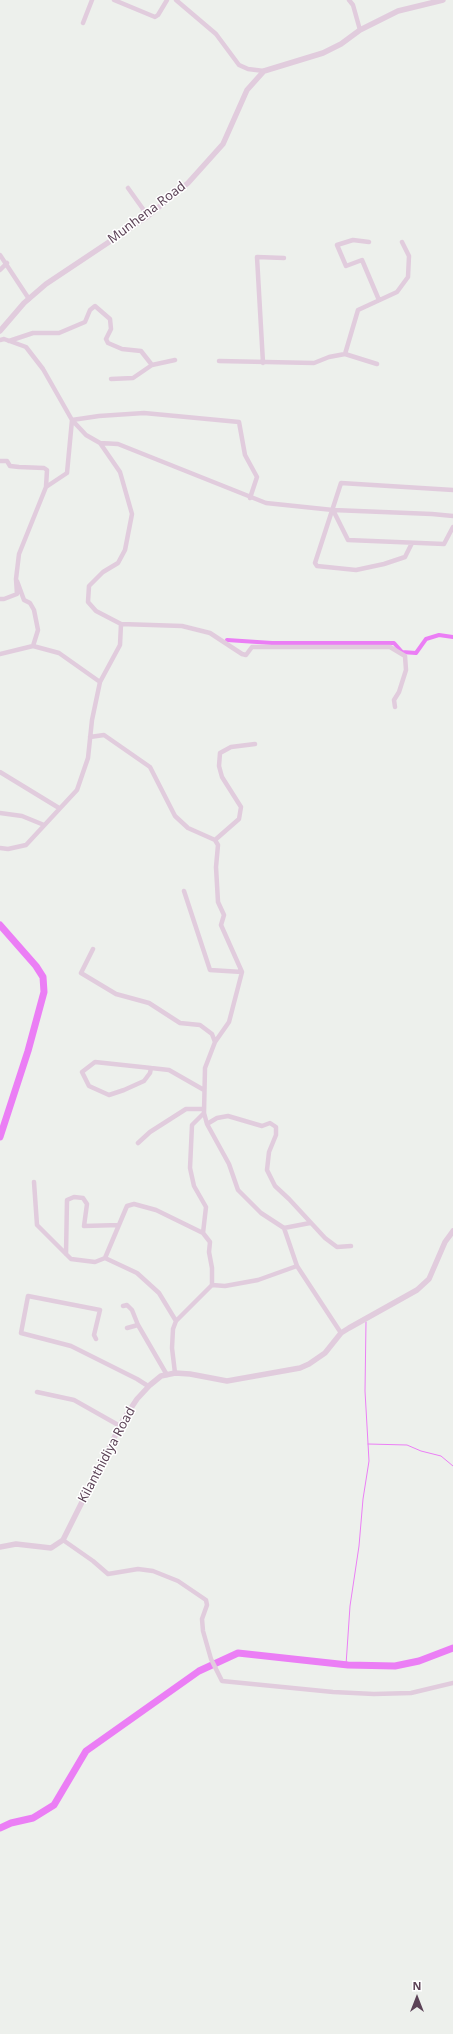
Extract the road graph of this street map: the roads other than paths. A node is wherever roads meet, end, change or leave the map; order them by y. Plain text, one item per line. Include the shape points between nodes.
1 (92, 0) edge
2 (114, 0) edge
3 (167, 0) edge
4 (176, 0) edge
5 (349, 0) edge
6 (443, 0) edge
7 (83, 23) dead end
8 (360, 30) junction
9 (264, 71) junction
10 (128, 188) dead end
11 (148, 216) junction
12 (369, 242) dead end
13 (402, 242) dead end
14 (0, 255) edge
15 (284, 258) dead end
16 (7, 263) junction
17 (0, 270) edge
18 (29, 299) junction
19 (380, 300) junction
20 (0, 331) edge
21 (0, 340) edge
22 (9, 341) junction
23 (345, 354) junction
24 (176, 360) dead end
25 (219, 360) dead end
26 (263, 363) junction
27 (377, 364) dead end
28 (152, 365) junction
29 (111, 378) dead end
30 (72, 420) junction
31 (100, 443) junction
32 (0, 461) edge
33 (46, 487) junction
34 (453, 490) edge
35 (250, 498) junction
36 (333, 510) junction
37 (453, 516) edge
38 (453, 527) edge
39 (412, 543) junction
40 (16, 579) junction
41 (0, 599) edge
42 (121, 624) junction
43 (33, 646) junction
44 (0, 654) edge
45 (100, 682) junction
46 (395, 708) dead end
47 (90, 737) junction
48 (255, 744) dead end
49 (0, 772) edge
50 (59, 808) junction
51 (0, 814) edge
52 (44, 825) junction
53 (215, 840) junction
54 (0, 848) edge
55 (184, 891) dead end
56 (93, 949) dead end
57 (242, 972) junction
58 (215, 1042) junction
59 (151, 1068) junction
60 (204, 1090) junction
61 (204, 1111) junction
62 (207, 1124) junction
63 (138, 1144) dead end
64 (34, 1182) dead end
65 (310, 1223) junction
66 (119, 1225) junction
67 (284, 1228) junction
68 (453, 1232) edge
69 (203, 1233) junction
70 (351, 1246) dead end
71 (66, 1254) junction
72 (106, 1258) junction
73 (297, 1266) junction
74 (212, 1285) junction
75 (123, 1306) dead end
76 (176, 1321) junction
77 (138, 1325) junction
78 (127, 1328) dead end
79 (341, 1333) junction
80 (96, 1339) dead end
81 (175, 1373) junction
82 (167, 1375) junction
83 (148, 1386) junction
84 (37, 1392) dead end
85 (120, 1426) junction
86 (63, 1540) junction
87 (0, 1547) edge
88 (453, 1683) edge

1 - 7 street
2 - 3 street via 155,17
4 - 9 street via 216,34 239,65
5 - 8 street via 353,5
6 - 8 street via 398,11
8 - 9 street via 323,53
9 - 11 street, Munhena Road via 247,90 223,144 188,183
10 - 11 street
11 - 18 street, Munhena Road via 46,284
12 - 19 street via 353,240 337,246 346,266 362,260
13 - 19 street via 409,256 408,277 397,292
14 - 16 street
15 - 26 street via 257,257
16 - 17 street
16 - 18 street
18 - 20 street, Munhena Road
19 - 23 street via 358,310
21 - 22 street
22 - 28 street via 33,333 59,333 85,322 90,310 95,306 110,319 111,329 106,339 108,343 122,349 141,351
22 - 30 street via 26,347 43,369
23 - 26 street via 314,363
23 - 27 street
24 - 28 street
25 - 26 street
28 - 29 street via 133,378
30 - 31 street via 86,435
30 - 33 street via 67,473
30 - 35 street via 144,413 239,422 245,455 258,477
31 - 35 street via 118,444
31 - 42 street via 120,472 132,514 125,550 118,562 89,586 88,602 96,611
32 - 33 street via 8,461 10,466 44,468
33 - 40 street via 19,554
34 - 36 street via 341,483
35 - 36 street via 266,503
36 - 37 street
36 - 39 street via 348,540
36 - 39 street via 315,563 317,566 356,570 384,564 406,557
38 - 39 street via 444,544
40 - 41 street via 17,594
40 - 43 street via 24,600 30,603 34,610 38,630
42 - 45 street via 120,645
42 - 46 street via 182,626 210,633 246,655 252,646 390,647 405,656 406,670 394,700
43 - 44 street
43 - 45 street via 59,653
45 - 47 street
47 - 50 street via 88,758 76,790
47 - 53 street via 104,736 150,767 175,816 188,828
48 - 53 street via 231,747 220,753 219,766 222,777 241,807 239,819
49 - 50 street
50 - 52 street
51 - 52 street via 22,816
52 - 54 street via 26,845
53 - 57 street via 218,845 218,902 224,914 221,926
55 - 57 street via 210,970
56 - 58 street via 80,973 116,994 149,1003 180,1023 200,1025 212,1034
57 - 58 street via 229,1022
58 - 60 street via 205,1068
59 - 59 street via 95,1062 82,1072 89,1086 109,1095 144,1081
59 - 60 street via 169,1070
60 - 61 street
61 - 62 street
61 - 63 street via 186,1109 150,1132
61 - 69 street via 192,1125 190,1168 194,1186 206,1207
62 - 65 street via 217,1118 228,1116 262,1126 270,1123 276,1127 267,1170 275,1186
62 - 67 street via 229,1164 238,1190 261,1213
64 - 71 street via 37,1225
65 - 67 street
65 - 70 street via 337,1247
66 - 69 street via 127,1206 134,1204 156,1210
66 - 71 street via 84,1226 87,1204 83,1198 74,1197 66,1200
66 - 72 street
67 - 73 street
68 - 79 street, Kilanthidiya Road via 445,1242 429,1278 417,1290
69 - 74 street via 210,1242
71 - 72 street via 71,1259 95,1262
72 - 76 street via 136,1273 159,1293
73 - 74 street via 258,1280 225,1286
73 - 79 street
74 - 76 street
75 - 77 street via 127,1305 132,1310
76 - 81 street via 172,1348
77 - 78 street
77 - 82 street
79 - 81 street, Kilanthidiya Road via 325,1353 300,1368 227,1381
80 - 83 street via 94,1335 100,1310 28,1296 21,1333 71,1346
81 - 82 street, Kilanthidiya Road
82 - 83 street, Kilanthidiya Road via 161,1376
83 - 85 street, Kilanthidiya Road
84 - 85 street via 74,1400
85 - 86 street, Kilanthidiya Road
86 - 87 street via 51,1548 16,1544
86 - 88 street via 93,1560 108,1574 138,1569 163,1574 206,1600 202,1626 215,1670 222,1680 374,1694 411,1693

